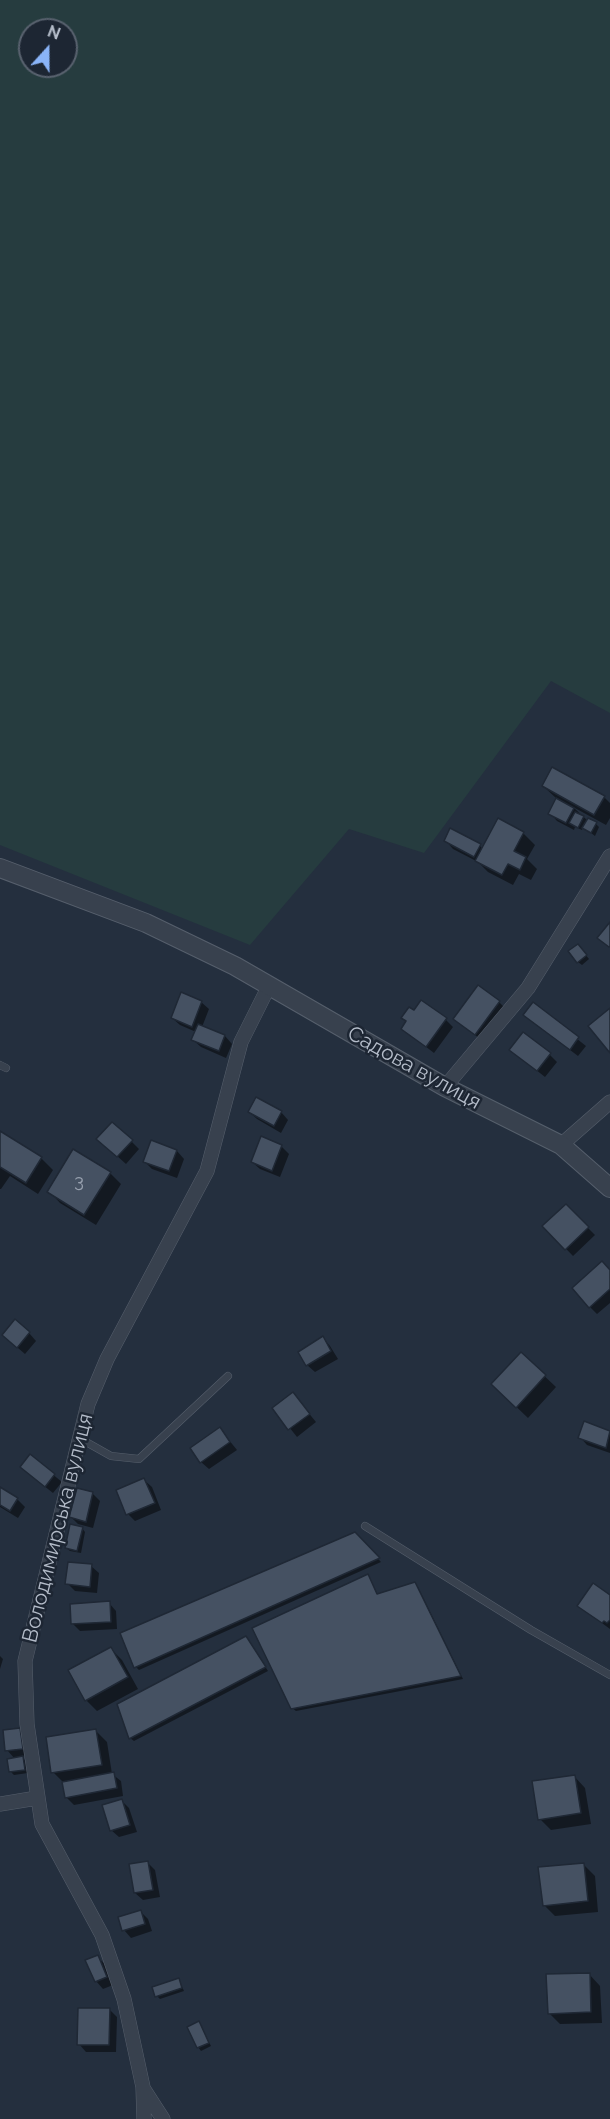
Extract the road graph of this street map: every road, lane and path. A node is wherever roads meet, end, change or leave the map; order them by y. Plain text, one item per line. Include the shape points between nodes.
1 (610, 856) edge
2 (0, 868) edge
3 (269, 986) junction
4 (444, 1086) junction
5 (610, 1102) edge
6 (561, 1145) junction
7 (610, 1188) edge
8 (228, 1376) dead end
9 (79, 1438) junction
10 (365, 1526) dead end
11 (610, 1675) edge
12 (38, 1798) junction
13 (0, 1804) edge
14 (143, 2086) junction
15 (144, 2119) edge
16 (163, 2119) edge

1 - 4 street via 528,988
2 - 3 street, Садова вулиця via 146,923
3 - 4 street, Садова вулиця
3 - 9 street, Володимирська вулиця via 241,1042 207,1171 107,1359
4 - 6 street, Садова вулиця
5 - 6 street
6 - 7 street, Садова вулиця
8 - 9 lane via 139,1459 111,1456
9 - 12 street, Володимирська вулиця via 25,1661 27,1724
10 - 11 lane
12 - 13 street
12 - 14 street, Володимирська вулиця via 42,1824 102,1935 124,1999
14 - 15 street, Володимирська вулиця
14 - 16 street, Володимирська вулиця

